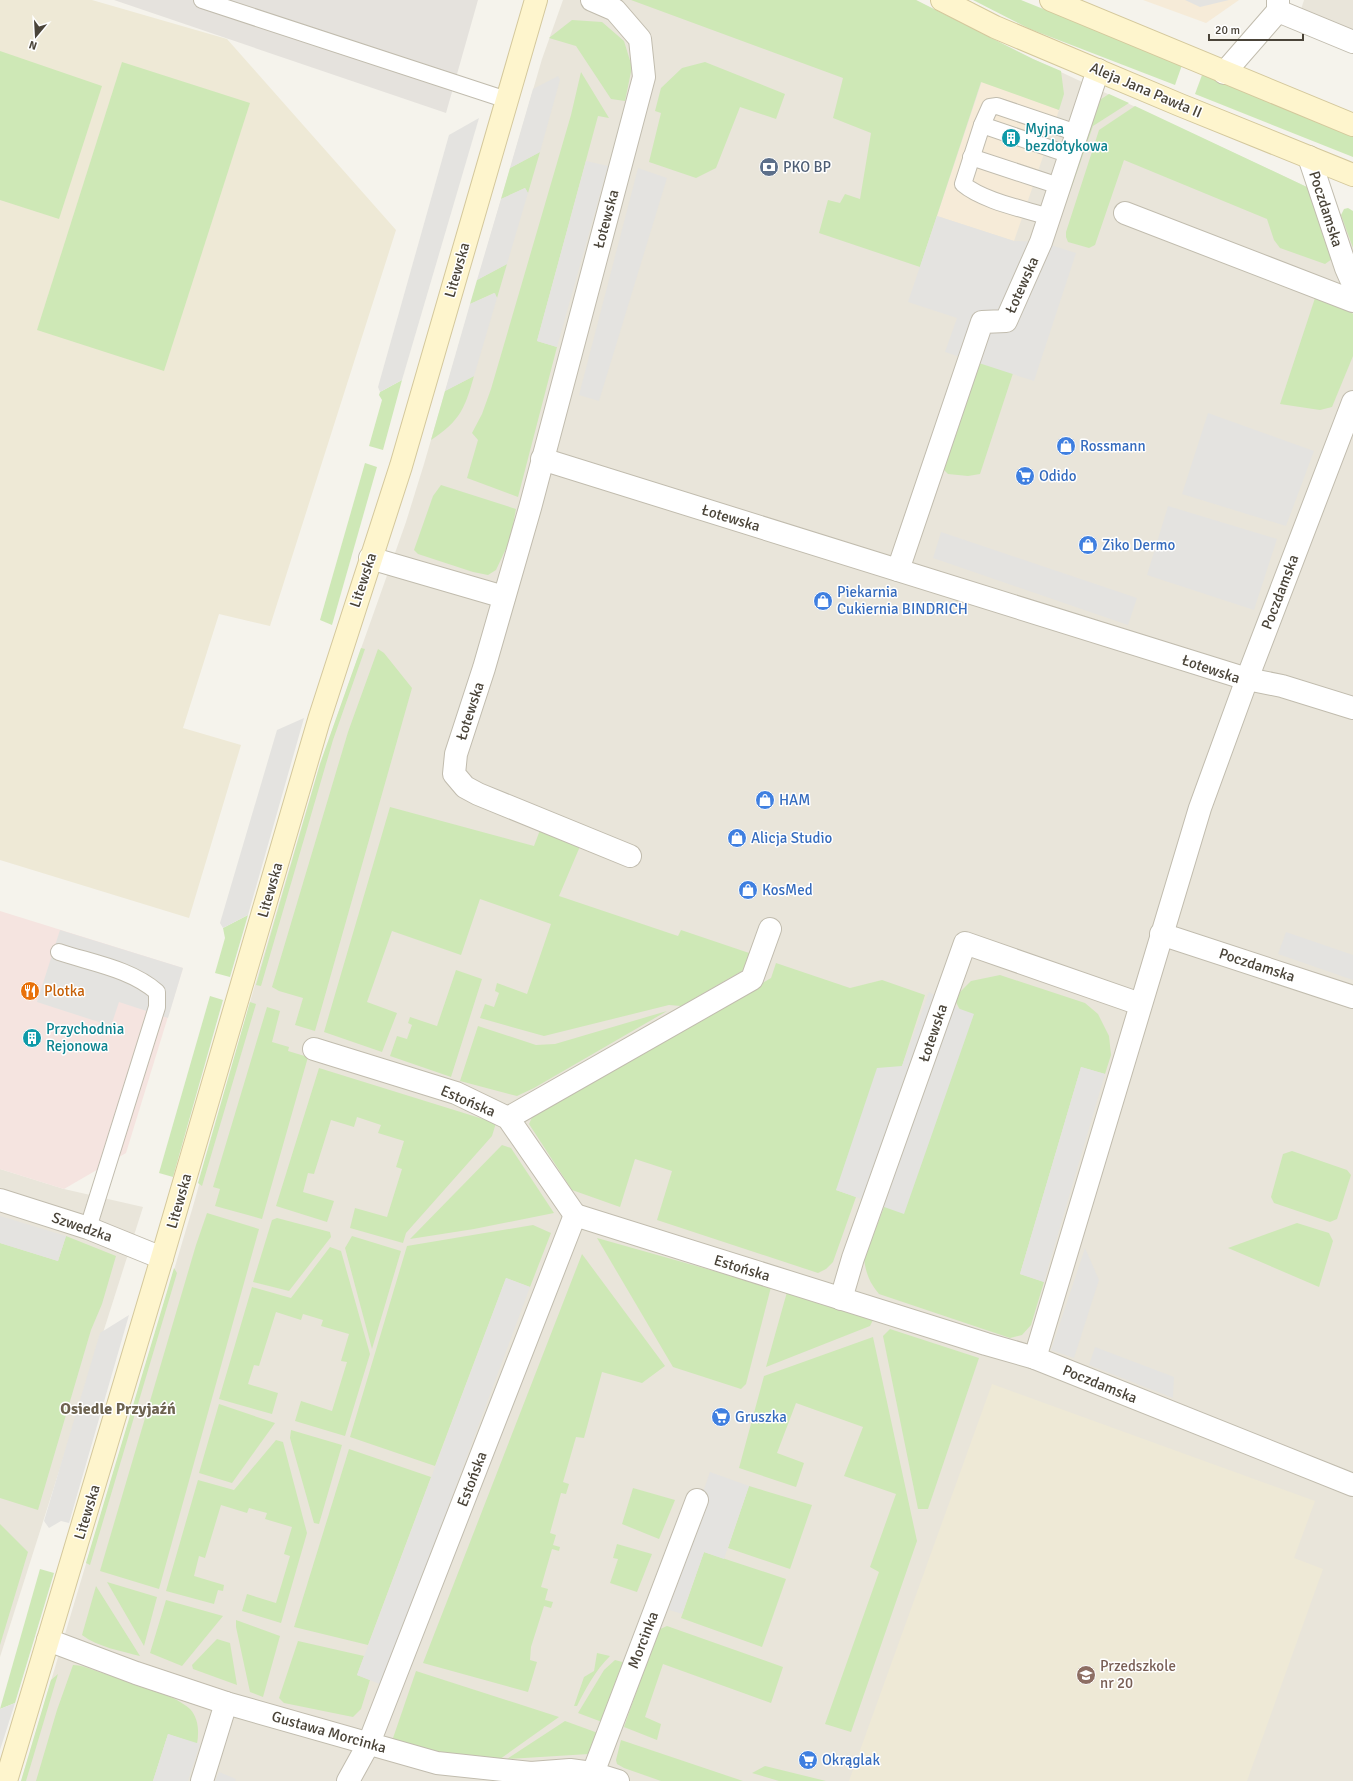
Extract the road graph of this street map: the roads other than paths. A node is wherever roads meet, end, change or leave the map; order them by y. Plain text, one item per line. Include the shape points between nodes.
1 (202, 0) edge
2 (536, 0) edge
3 (592, 0) edge
4 (942, 0) edge
5 (1050, 0) edge
6 (1278, 6) edge
7 (1353, 42) edge
8 (1098, 70) junction
9 (1224, 73) junction
10 (507, 100) junction
11 (982, 125) junction
12 (1353, 125) edge
13 (1077, 133) junction
14 (1070, 155) junction
15 (971, 157) junction
16 (1309, 157) junction
17 (1353, 175) edge
18 (1059, 186) junction
19 (1125, 213) dead end
20 (1049, 217) junction
21 (1353, 284) edge
22 (1353, 301) edge
23 (1353, 402) edge
24 (542, 459) junction
25 (370, 558) junction
26 (898, 570) junction
27 (504, 597) junction
28 (1247, 679) junction
29 (1353, 708) edge
30 (630, 856) dead end
31 (770, 929) dead end
32 (1161, 934) junction
33 (59, 952) dead end
34 (1353, 996) edge
35 (1140, 1004) junction
36 (314, 1049) dead end
37 (508, 1118) junction
38 (0, 1200) edge
39 (575, 1215) junction
40 (88, 1228) junction
41 (162, 1258) junction
42 (841, 1299) junction
43 (1035, 1358) junction
44 (1353, 1485) edge
45 (697, 1500) dead end
46 (48, 1640) junction
47 (226, 1703) junction
48 (369, 1742) junction
49 (591, 1777) edge
50 (6, 1781) edge
51 (202, 1781) edge
52 (348, 1781) edge
53 (618, 1781) edge

1 - 10 lane
2 - 10 street, Litewska
3 - 24 street, Łotewska via 615,10 640,39 644,77
4 - 8 street, Aleja Jana Pawła II via 995,27
5 - 9 street
6 - 7 street
6 - 9 street
8 - 13 street, Łotewska
8 - 16 street, Aleja Jana Pawła II
9 - 12 street
10 - 25 street, Litewska via 401,466
11 - 13 lane via 990,107 997,106
11 - 14 lane
11 - 15 lane
13 - 14 street, Łotewska
14 - 18 street, Łotewska
15 - 18 lane
15 - 20 lane via 963,184 970,190
16 - 17 street, Aleja Jana Pawła II
16 - 21 street, Poczdamska
18 - 20 street, Łotewska
19 - 22 street
20 - 26 street, Łotewska via 1041,242 1006,321 982,322
23 - 28 street, Poczdamska
24 - 26 street, Łotewska
24 - 27 street, Łotewska
25 - 27 street
25 - 41 street, Litewska via 319,720
26 - 28 street, Łotewska
27 - 30 street, Łotewska via 456,754 454,774 465,787 478,794
28 - 29 street via 1282,686
28 - 32 street, Łotewska via 1200,808
31 - 37 street via 752,980
32 - 34 street, Poczdamska
32 - 35 street, Łotewska
33 - 40 lane via 127,974 148,984 157,992 158,1007
35 - 42 street, Łotewska via 965,943 853,1258
35 - 43 street, Łotewska
36 - 37 street, Estońska via 456,1093
37 - 39 street, Estońska
38 - 40 street, Szwedzka
39 - 42 street, Estońska
39 - 48 street, Estońska
40 - 41 street, Szwedzka
41 - 46 street, Litewska
42 - 43 street, Poczdamska
43 - 44 street, Poczdamska
45 - 49 street, Morcinka
46 - 47 street, Gustawa Morcinka
46 - 50 street, Litewska
47 - 48 street, Gustawa Morcinka
47 - 51 street
48 - 49 street, Gustawa Morcinka via 437,1763 531,1772 570,1770
48 - 52 street, Estońska
49 - 53 street, Gustawa Morcinka

